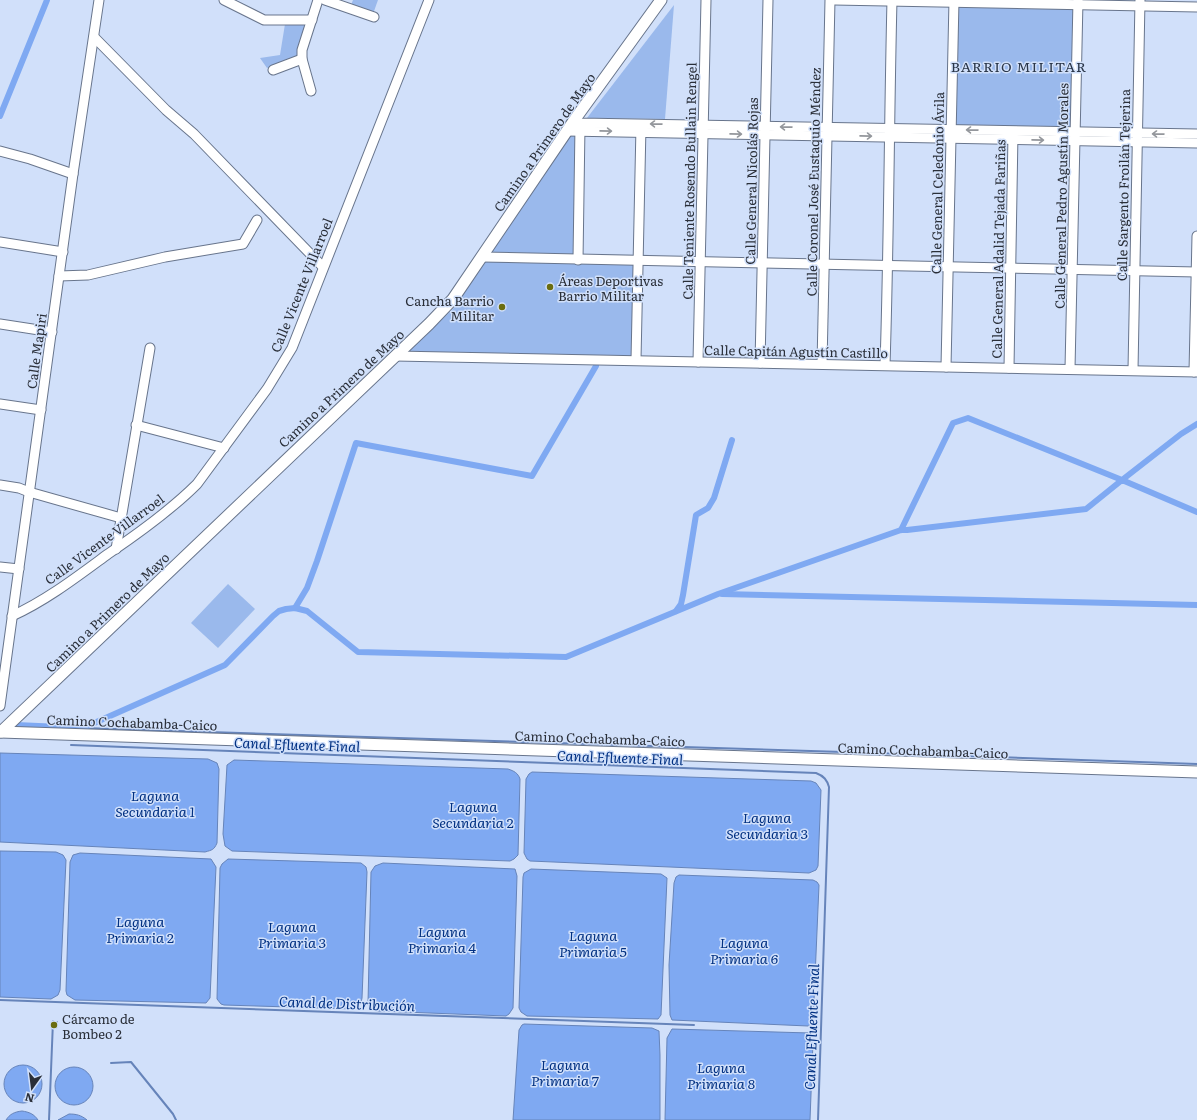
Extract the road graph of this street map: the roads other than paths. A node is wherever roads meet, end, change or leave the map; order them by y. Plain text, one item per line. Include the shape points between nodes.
1 (99, 0) edge
2 (224, 0) edge
3 (318, 0) edge
4 (325, 0) edge
5 (429, 0) edge
6 (661, 0) edge
7 (706, 0) edge
8 (768, 0) edge
9 (830, 0) edge
10 (834, 0) edge
11 (892, 0) edge
12 (954, 1) edge
13 (1015, 2) edge
14 (1078, 2) edge
15 (1140, 3) edge
16 (1197, 6) edge
17 (374, 17) dead end
18 (312, 20) junction
19 (94, 37) junction
20 (302, 59) junction
21 (273, 70) dead end
22 (311, 91) dead end
23 (578, 124) junction
24 (641, 128) junction
25 (703, 129) junction
26 (765, 130) junction
27 (827, 131) junction
28 (888, 133) junction
29 (951, 134) junction
30 (1197, 134) edge
31 (1013, 135) junction
32 (1075, 136) junction
33 (1137, 137) junction
34 (1197, 143) edge
35 (0, 151) edge
36 (73, 174) junction
37 (257, 220) dead end
38 (1197, 236) edge
39 (0, 242) edge
40 (63, 252) junction
41 (482, 257) junction
42 (578, 260) junction
43 (638, 261) junction
44 (700, 262) junction
45 (762, 264) junction
46 (824, 265) junction
47 (888, 266) junction
48 (323, 267) junction
49 (948, 267) junction
50 (1010, 268) junction
51 (1072, 270) junction
52 (1135, 271) junction
53 (1197, 272) edge
54 (59, 276) junction
55 (0, 324) edge
56 (52, 332) junction
57 (150, 348) dead end
58 (395, 356) junction
59 (636, 360) junction
60 (698, 362) junction
61 (760, 363) junction
62 (822, 364) junction
63 (885, 365) junction
64 (946, 367) junction
65 (1009, 368) junction
66 (1070, 369) junction
67 (1133, 370) junction
68 (1196, 372) edge
69 (0, 404) edge
70 (41, 410) junction
71 (136, 425) junction
72 (224, 448) junction
73 (0, 485) edge
74 (29, 492) junction
75 (121, 518) junction
76 (116, 549) junction
77 (0, 567) edge
78 (19, 569) junction
79 (12, 616) junction
80 (4, 649) edge
81 (0, 706) edge
82 (1, 732) edge
83 (1197, 772) edge

1 - 19 street, Calle Mapiri
2 - 18 street via 264,20
3 - 18 street
4 - 17 street
5 - 48 street, Calle Vicente Villarroel
6 - 23 main road, Camino a Primero de Mayo
7 - 25 street, Calle Teniente Rosendo Bullain Rengel
8 - 26 street, Calle General Nicolás Rojas
9 - 27 street, Calle Coronel José Eustaquio Méndez
10 - 11 street
11 - 12 street
11 - 28 street
12 - 13 street
12 - 29 street, Calle General Celedonio Ávila
13 - 14 street
14 - 15 street
14 - 32 street, Calle General Pedro Agustín Morales
15 - 16 street
15 - 33 street, Calle Sargento Froilán Tejerina
18 - 20 street via 302,50
19 - 36 street, Calle Mapiri
19 - 48 street via 166,110 194,134
20 - 21 street
20 - 22 street
23 - 24 street
23 - 41 main road, Camino a Primero de Mayo via 567,131
23 - 42 street
24 - 25 street
24 - 43 street
25 - 26 street
25 - 44 street, Calle Teniente Rosendo Bullain Rengel
26 - 27 street
26 - 45 street, Calle General Nicolás Rojas
27 - 28 street
27 - 46 street, Calle Coronel José Eustaquio Méndez
28 - 29 street
28 - 47 street
29 - 31 street
29 - 49 street, Calle General Celedonio Ávila
30 -> 33 street
31 - 32 street
31 - 50 street, Calle General Adalid Tejada Fariñas
32 - 33 street
32 - 51 street, Calle General Pedro Agustín Morales
33 - 34 street
33 - 52 street, Calle Sargento Froilán Tejerina
35 - 36 street
36 - 40 street, Calle Mapiri
37 - 54 street via 243,244 165,257 88,275
38 - 53 street
39 - 40 street
40 - 54 street, Calle Mapiri
41 - 42 street
41 - 58 main road, Camino a Primero de Mayo via 453,299
42 - 43 street
43 - 44 street
43 - 59 street
44 - 45 street
44 - 60 street, Calle Teniente Rosendo Bullain Rengel
45 - 46 street
45 - 61 street, Calle General Nicolás Rojas
46 - 47 street
46 - 62 street, Calle Coronel José Eustaquio Méndez
47 - 49 street
47 - 63 street
48 - 72 street, Calle Vicente Villarroel via 292,348 268,389
49 - 50 street
49 - 64 street, Calle General Celedonio Ávila
50 - 51 street
50 - 65 street, Calle General Adalid Tejada Fariñas
51 - 52 street
51 - 66 street, Calle General Pedro Agustín Morales
52 - 53 street
52 - 67 street, Calle Sargento Froilán Tejerina
53 - 68 street
54 - 56 street, Calle Mapiri
55 - 56 street
56 - 70 street, Calle Mapiri
57 - 71 street
58 - 59 street, Calle Capitán Agustín Castillo
58 - 82 main road, Camino a Primero de Mayo
59 - 60 street, Calle Capitán Agustín Castillo
60 - 61 street, Calle Capitán Agustín Castillo
61 - 62 street, Calle Capitán Agustín Castillo
62 - 63 street, Calle Capitán Agustín Castillo
63 - 64 street, Calle Capitán Agustín Castillo
64 - 65 street, Calle Capitán Agustín Castillo
65 - 66 street, Calle Capitán Agustín Castillo
66 - 67 street, Calle Capitán Agustín Castillo
67 - 68 street, Calle Capitán Agustín Castillo
69 - 70 street
70 - 74 street, Calle Mapiri
71 - 72 street
71 - 75 street
72 - 76 street, Calle Vicente Villarroel via 186,495
73 - 74 street
74 - 75 street
74 - 78 street, Calle Mapiri
75 - 76 street
76 - 79 street, Calle Vicente Villarroel via 64,586
77 - 78 street
78 - 79 street, Calle Mapiri
79 - 80 street, Calle Mapiri
80 - 81 street, Calle Mapiri
82 - 83 main road, Camino Cochabamba-Caico

